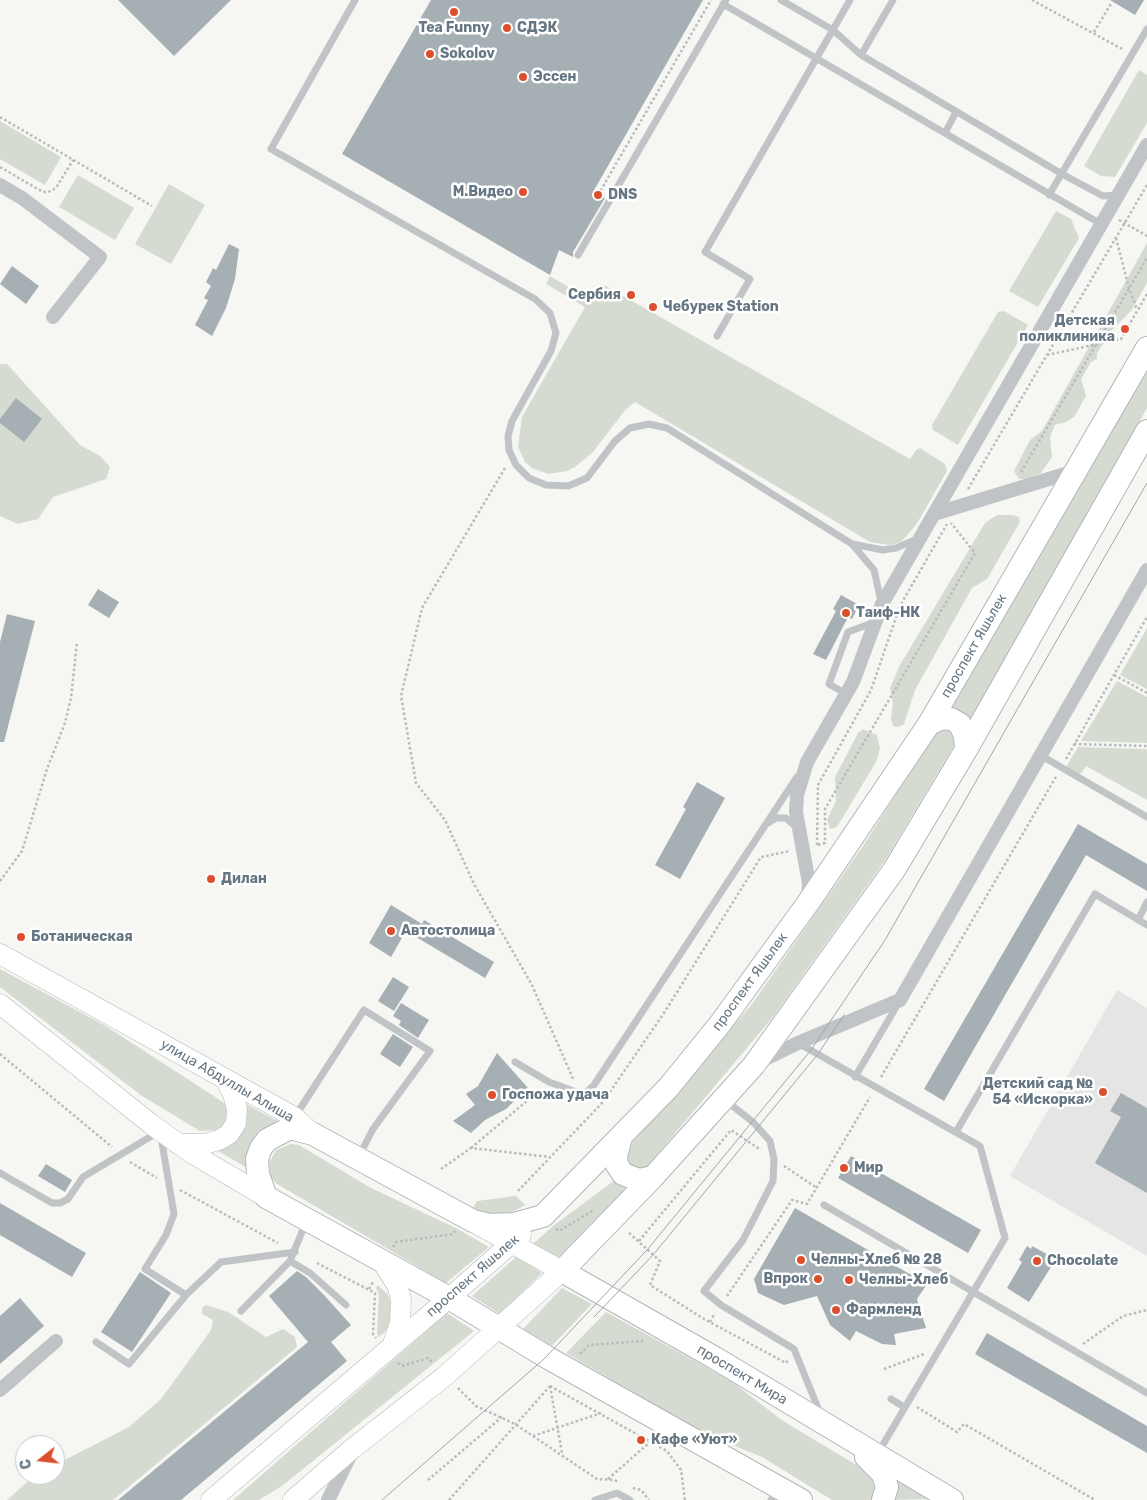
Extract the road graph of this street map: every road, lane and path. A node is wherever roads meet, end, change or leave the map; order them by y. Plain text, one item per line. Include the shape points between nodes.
1 (355, 0) edge
2 (712, 0) edge
3 (781, 0) edge
4 (850, 0) edge
5 (893, 0) edge
6 (1032, 0) edge
7 (724, 2) edge
8 (1112, 2) dead end
9 (1147, 29) edge
10 (833, 30) junction
11 (1093, 33) junction
12 (1132, 54) junction
13 (861, 55) junction
14 (817, 59) junction
15 (956, 112) junction
16 (0, 117) edge
17 (945, 133) junction
18 (1147, 145) edge
19 (73, 160) junction
20 (0, 166) edge
21 (604, 173) dead end
22 (1062, 174) junction
23 (609, 176) junction
24 (0, 185) edge
25 (598, 195) dead end
26 (1049, 195) junction
27 (1118, 195) junction
28 (152, 206) dead end
29 (1114, 218) dead end
30 (1101, 224) junction
31 (1147, 236) edge
32 (1116, 238) dead end
33 (578, 255) dead end
34 (1147, 258) edge
35 (1129, 288) junction
36 (1147, 294) edge
37 (1140, 309) junction
38 (53, 317) dead end
39 (717, 336) dead end
40 (1097, 344) junction
41 (1147, 348) edge
42 (1047, 355) dead end
43 (1147, 431) edge
44 (512, 457) junction
45 (1075, 471) junction
46 (1020, 475) dead end
47 (977, 487) dead end
48 (968, 489) dead end
49 (934, 514) junction
50 (950, 520) dead end
51 (919, 537) junction
52 (852, 544) junction
53 (1147, 570) edge
54 (882, 604) junction
55 (1147, 617) edge
56 (875, 622) junction
57 (78, 642) dead end
58 (1114, 675) junction
59 (1147, 692) edge
60 (846, 694) junction
61 (929, 724) junction
62 (1074, 744) junction
63 (1147, 746) edge
64 (966, 750) junction
65 (1040, 756) junction
66 (807, 762) junction
67 (1064, 762) dead end
68 (1058, 772) dead end
69 (1147, 817) edge
70 (767, 823) junction
71 (800, 832) junction
72 (818, 845) dead end
73 (0, 881) edge
74 (1147, 902) edge
75 (808, 903) junction
76 (1138, 920) junction
77 (1147, 925) edge
78 (0, 954) edge
79 (900, 1000) junction
80 (0, 1004) edge
81 (798, 1043) junction
82 (515, 1062) dead end
83 (754, 1065) junction
84 (855, 1077) junction
85 (226, 1080) junction
86 (549, 1082) junction
87 (878, 1083) dead end
88 (579, 1093) junction
89 (872, 1094) dead end
90 (724, 1099) junction
91 (294, 1117) junction
92 (160, 1131) junction
93 (956, 1132) junction
94 (313, 1134) junction
95 (621, 1137) junction
96 (178, 1144) junction
97 (470, 1148) junction
98 (550, 1157) dead end
99 (357, 1158) junction
100 (774, 1159) junction
101 (441, 1168) dead end
102 (0, 1173) edge
103 (653, 1177) junction
104 (817, 1188) junction
105 (266, 1197) junction
106 (824, 1205) dead end
107 (599, 1208) dead end
108 (307, 1221) junction
109 (548, 1221) junction
110 (464, 1225) junction
111 (629, 1233) dead end
112 (639, 1241) junction
113 (511, 1242) junction
114 (295, 1252) junction
115 (530, 1254) joint
116 (387, 1257) junction
117 (290, 1261) junction
118 (562, 1271) junction
119 (372, 1282) dead end
120 (972, 1293) junction
121 (186, 1295) junction
122 (449, 1298) junction
123 (721, 1304) junction
124 (346, 1305) dead end
125 (1147, 1310) edge
126 (241, 1311) dead end
127 (500, 1329) junction
128 (646, 1334) dead end
129 (56, 1341) dead end
130 (96, 1342) dead end
131 (388, 1348) junction
132 (939, 1348) junction
133 (794, 1349) junction
134 (1073, 1351) junction
135 (575, 1358) dead end
136 (434, 1364) dead end
137 (884, 1369) dead end
138 (555, 1381) dead end
139 (550, 1386) junction
140 (458, 1388) dead end
141 (0, 1390) edge
142 (1147, 1393) edge
143 (891, 1399) dead end
144 (906, 1404) junction
145 (601, 1413) junction
146 (502, 1418) junction
147 (515, 1424) junction
148 (825, 1426) junction
149 (558, 1427) junction
150 (533, 1436) junction
151 (847, 1439) junction
152 (650, 1442) dead end
153 (353, 1448) junction
154 (562, 1454) junction
155 (876, 1455) junction
156 (428, 1480) dead end
157 (607, 1480) junction
158 (621, 1484) dead end
159 (629, 1487) dead end
160 (775, 1494) edge
161 (211, 1500) edge
162 (293, 1500) edge
163 (328, 1500) edge
164 (450, 1500) edge
165 (595, 1500) edge
166 (630, 1500) edge
167 (649, 1500) edge
168 (685, 1500) edge
169 (801, 1500) edge
170 (883, 1500) edge
171 (952, 1500) edge
172 (1094, 1500) edge

1 - 44 lane via 271,149 535,299 550,313 556,333 551,351 512,421 508,436
2 - 23 path
3 - 10 lane
4 - 10 lane
5 - 13 lane
6 - 11 path
7 - 14 lane
7 - 33 lane
8 - 11 path
9 - 12 lane
10 - 13 lane
10 - 14 lane
11 - 12 path
12 - 22 lane
13 - 15 lane
14 - 17 lane
14 - 39 lane via 705,252 750,279
15 - 17 lane
15 - 22 lane
16 - 19 path
17 - 26 lane
18 - 27 street
19 - 20 path via 56,188 48,192
19 - 28 path
21 - 23 path
22 - 26 lane
22 - 27 lane via 1103,196
23 - 25 path
24 - 38 street via 100,257
26 - 30 lane
27 - 30 street
29 - 31 path
30 - 49 street
32 - 35 path
34 - 35 path
35 - 37 path via 1136,307
35 - 40 path
36 - 37 path
37 - 40 path via 1121,339
40 - 42 path
40 - 46 path
41 - 45 main road, проспект Яшьлек
43 - 64 main road
44 - 52 lane via 529,478 546,485 568,486 587,478 615,441 630,428 648,424 667,428
44 - 88 path via 422,608 401,696 416,783 445,820 474,884 532,985
45 - 49 street
45 - 61 main road, проспект Яшьлек
47 - 48 path
49 - 51 street
50 - 72 path via 975,553 825,809 824,843
51 - 52 lane via 884,550
51 - 54 street
52 - 54 lane via 874,570
53 - 65 street
54 - 56 street
55 - 58 path
56 - 60 street
56 - 60 lane via 848,632 829,684
57 - 73 path via 65,723 22,851
58 - 59 path
58 - 62 path
60 - 66 street
61 - 64 main road via 942,718 960,724
61 - 75 main road, проспект Яшьлек
62 - 63 path
62 - 67 path
64 - 83 main road via 894,870
65 - 69 lane
65 - 79 street
66 - 70 lane
66 - 71 street via 797,795
68 - 87 path
70 - 71 lane via 776,818 786,818
70 - 88 lane via 594,1085 587,1092
71 - 75 street via 809,883
74 - 76 lane
75 - 95 main road, проспект Яшьлек via 720,1024 668,1088
76 - 77 lane
76 - 93 lane via 1095,894
78 - 85 main road, улица Абдуллы Алиша
79 - 81 street
79 - 84 lane
80 - 92 main road
81 - 83 street
81 - 84 lane
82 - 86 lane
83 - 90 main road
84 - 93 lane
85 - 91 main road, улица Абдуллы Алиша
85 - 96 main road via 237,1109 236,1123 229,1134 205,1144
86 - 88 lane
86 - 97 path
89 - 104 path
90 - 100 lane via 770,1140
90 - 103 main road
91 - 94 main road, улица Абдуллы Алиша
91 - 99 lane via 364,1010 430,1051
92 - 96 main road
92 - 102 lane via 83,1177 68,1199 60,1203 52,1203
92 - 121 lane via 174,1214 166,1235 145,1269
93 - 120 lane via 980,1146 1004,1238
94 - 99 main road, улица Абдуллы Алиша
94 - 105 main road via 290,1128 277,1133 264,1144 257,1159
95 - 103 main road via 616,1156 617,1165 624,1174 639,1180
95 - 109 main road, проспект Яшьлек
96 - 105 main road
97 - 98 path
97 - 101 path
99 - 110 main road, улица Абдуллы Алиша
100 - 104 path
100 - 112 path via 731,1130
100 - 123 lane via 773,1181 743,1240 704,1292
103 - 118 main road
104 - 123 path via 807,1204 792,1200
105 - 108 main road
106 - 120 lane
107 - 109 path via 559,1231
108 - 114 lane
108 - 116 main road
109 - 110 main road
109 - 113 main road, проспект Яшьлек
110 - 113 main road, улица Абдуллы Алиша
110 - 116 path via 452,1234 396,1242
111 - 112 path
112 - 133 path via 660,1261 650,1285 704,1319 786,1363
113 - 115 main road, улица Абдуллы Алиша
113 - 122 main road, проспект Яшьлек
114 - 117 lane
114 - 121 lane via 221,1262
115 - 118 main road, проспект Мира
116 - 122 main road
116 - 131 main road via 401,1299 400,1323
117 - 124 lane via 310,1273
117 - 126 lane
118 - 127 main road
118 - 148 main road, проспект Мира via 716,1358
119 - 131 path via 369,1289 375,1293 373,1334
120 - 132 lane
120 - 134 lane
121 - 130 lane via 129,1364
122 - 127 main road
122 - 131 main road, проспект Яшьлек
123 - 133 lane
125 - 134 path via 1123,1316
127 - 153 main road
127 - 160 main road
128 - 135 path via 642,1341 589,1345
129 - 141 street
131 - 136 path via 402,1366 428,1358
131 - 161 main road, проспект Яшьлек
132 - 137 path
132 - 144 lane
133 - 148 lane
134 - 142 lane
138 - 139 path
139 - 145 path
139 - 147 path
139 - 149 path
140 - 146 path via 476,1406
143 - 144 lane
144 - 155 lane
144 - 172 path via 957,1432 964,1424
145 - 149 path
145 - 168 path via 667,1451 682,1470
146 - 147 path
146 - 156 path
147 - 150 path
147 - 164 path
148 - 151 main road, проспект Мира
149 - 150 path
149 - 154 path
150 - 154 path
151 - 155 main road, проспект Мира
151 - 170 main road via 883,1474 887,1486
152 - 157 path
153 - 162 main road
153 - 163 street
154 - 157 path via 597,1479
155 - 171 main road, проспект Мира
157 - 158 path
159 - 167 path via 641,1490
160 - 169 main road
165 - 166 lane via 617,1493

